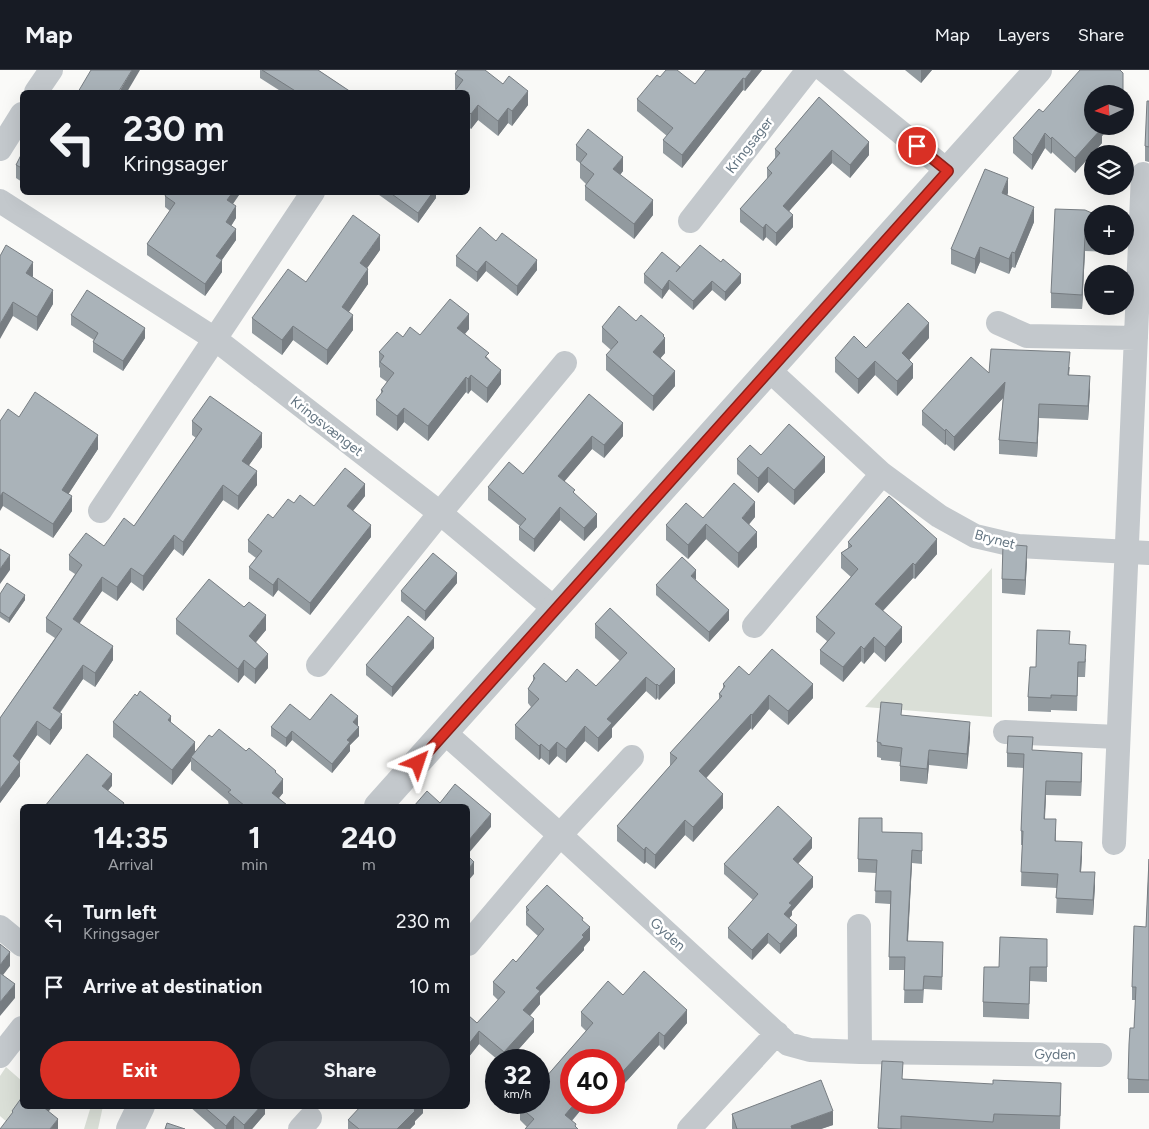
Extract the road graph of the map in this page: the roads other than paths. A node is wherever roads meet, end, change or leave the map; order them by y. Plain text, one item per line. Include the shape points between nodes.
1 (51, 70) edge
2 (808, 70) edge
3 (824, 70) edge
4 (1038, 70) edge
5 (37, 90) edge
6 (20, 117) edge
7 (0, 149) edge
8 (948, 171) junction
9 (1143, 174) dead end
10 (311, 195) edge
11 (0, 201) edge
12 (690, 220) dead end
13 (998, 323) dead end
14 (1136, 338) junction
15 (215, 339) junction
16 (565, 363) dead end
17 (769, 370) junction
18 (882, 474) junction
19 (100, 511) dead end
20 (440, 513) junction
21 (1138, 553) edge
22 (555, 609) junction
23 (754, 626) dead end
24 (318, 665) dead end
25 (1005, 732) dead end
26 (445, 734) junction
27 (1118, 737) junction
28 (632, 757) dead end
29 (380, 804) edge
30 (560, 835) junction
31 (1114, 843) dead end
32 (859, 926) dead end
33 (0, 927) edge
34 (470, 942) edge
35 (20, 943) edge
36 (20, 1031) edge
37 (776, 1033) junction
38 (860, 1052) junction
39 (1100, 1055) dead end
40 (0, 1056) edge
41 (140, 1109) edge
42 (130, 1129) edge
43 (690, 1129) edge

1 - 5 street
2 - 12 street, Kringsager
3 - 8 street
4 - 8 street
6 - 7 street
8 - 17 street
9 - 14 street
10 - 15 street
11 - 15 street, Kringsvænget
13 - 14 street via 1027,336
14 - 21 street
15 - 19 street
15 - 20 street, Kringsvænget
16 - 20 street
17 - 18 street, Brynet
17 - 22 street
18 - 21 street, Brynet via 939,516 975,536 1018,546
18 - 23 street
20 - 22 street, Kringsvænget
20 - 24 street
21 - 27 street
22 - 26 street
25 - 27 street
26 - 29 street
26 - 30 street, Gyden
27 - 31 street
28 - 30 street
30 - 34 street
30 - 37 street, Gyden
32 - 38 street
33 - 35 street
36 - 40 street
37 - 38 street, Gyden via 788,1044 810,1050
37 - 43 street
38 - 39 street, Gyden
41 - 42 street

